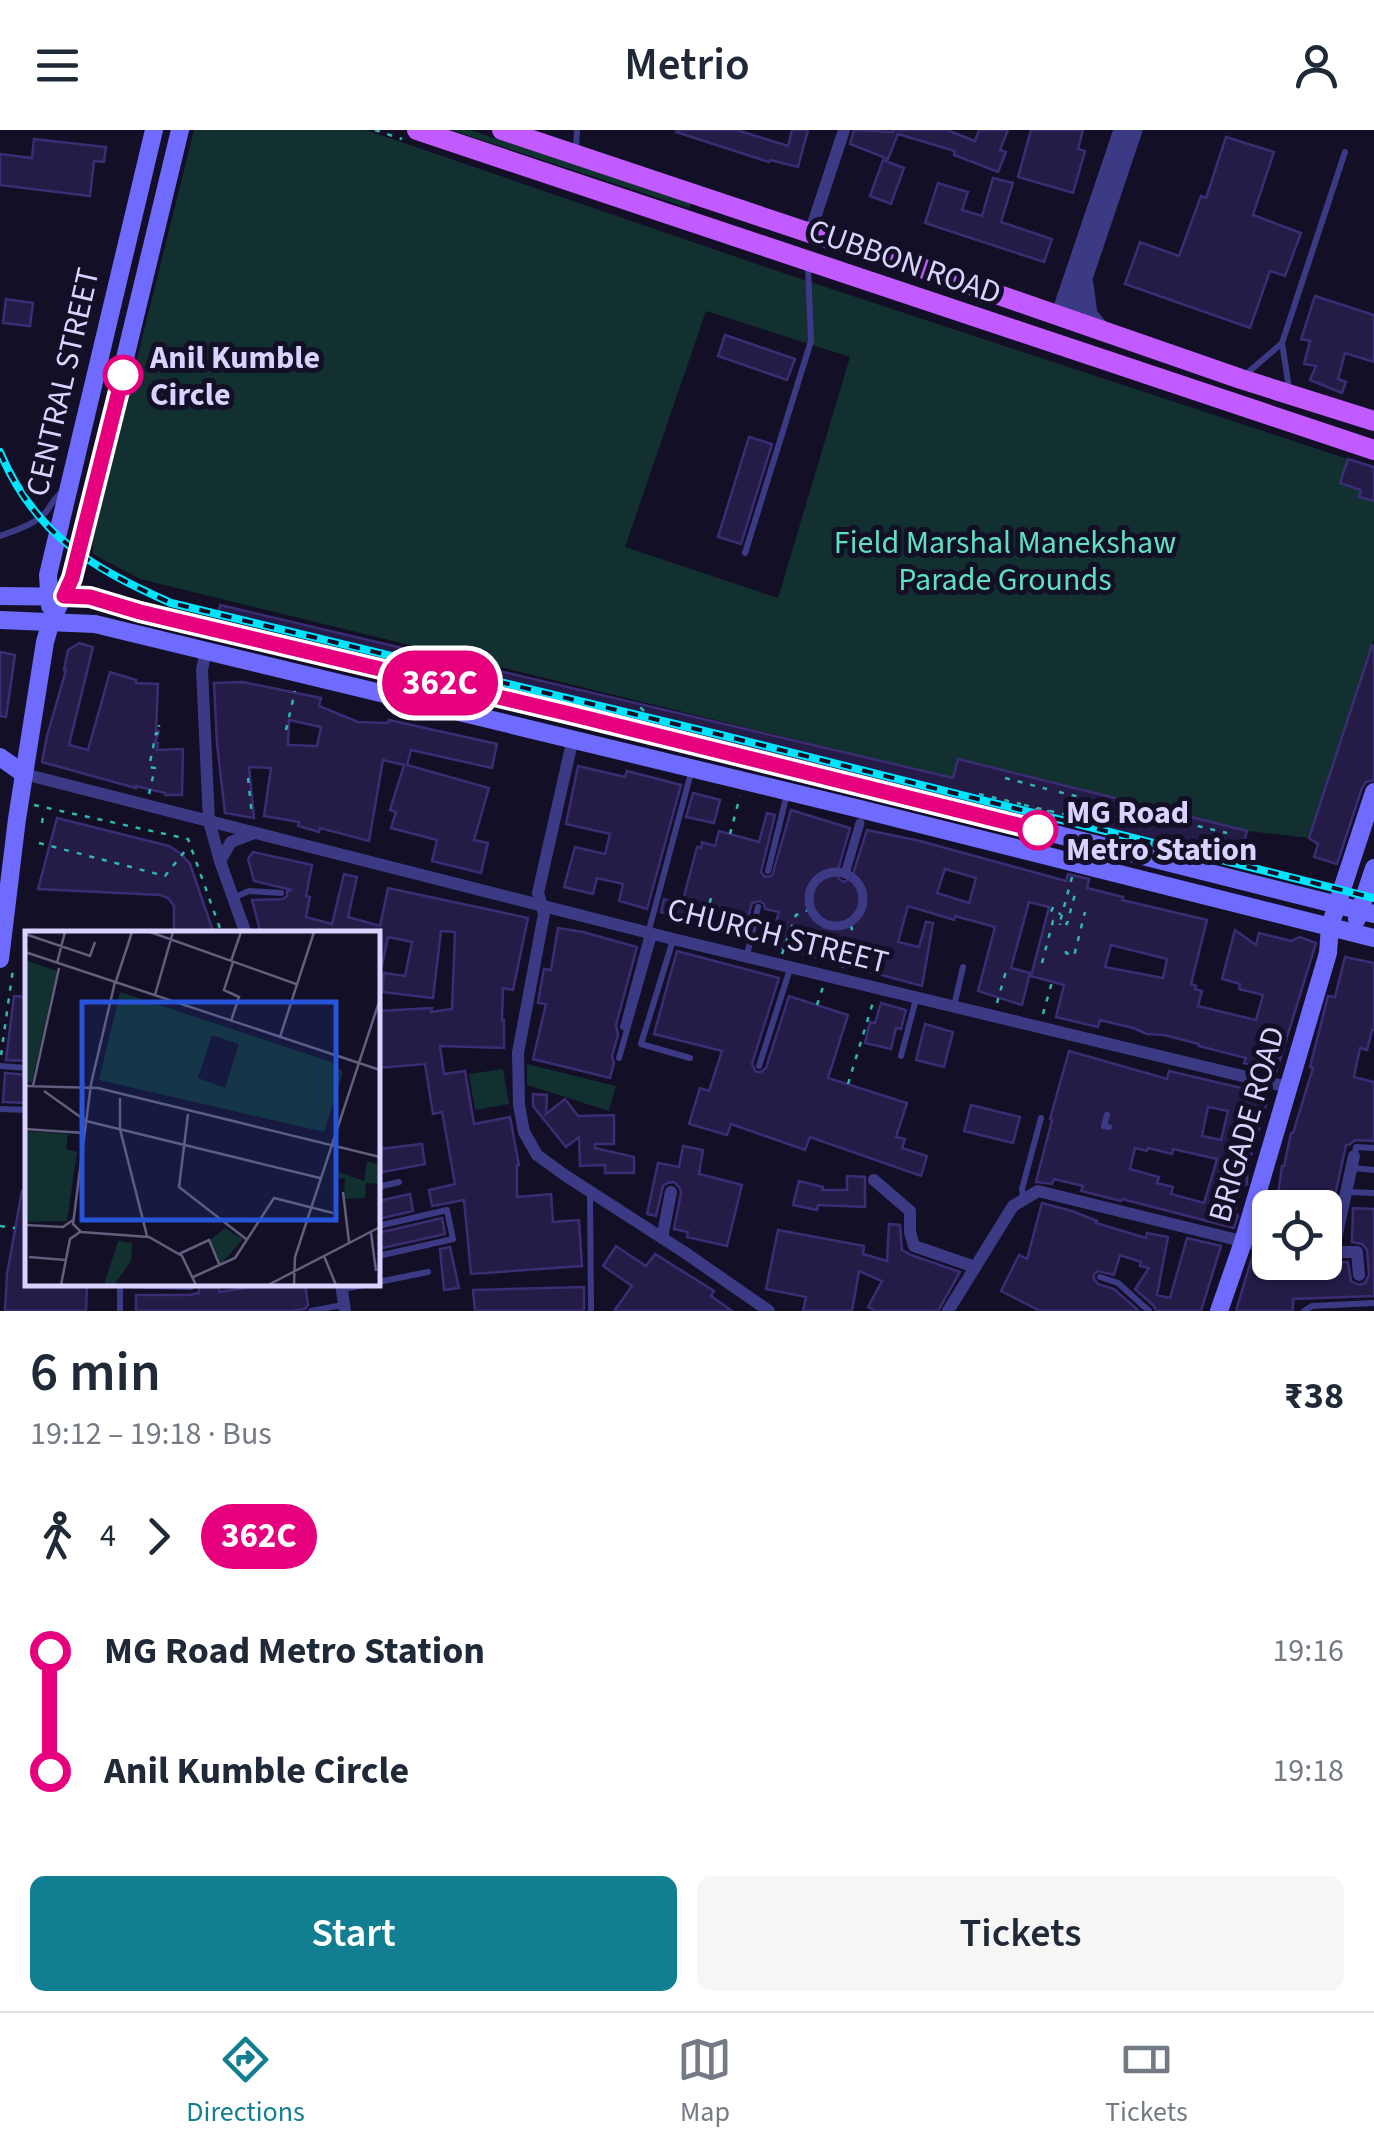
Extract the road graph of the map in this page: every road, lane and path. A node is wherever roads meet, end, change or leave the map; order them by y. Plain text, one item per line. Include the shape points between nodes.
1 (154, 130) edge
2 (180, 130) edge
3 (417, 130) edge
4 (502, 130) edge
5 (577, 130) edge
6 (844, 130) edge
7 (1121, 130) edge
8 (1135, 130) edge
9 (1344, 152) dead end
10 (575, 155) junction
11 (706, 198) junction
12 (698, 223) junction
13 (810, 233) junction
14 (808, 260) junction
15 (907, 263) junction
16 (1086, 280) junction
17 (897, 289) junction
18 (1064, 318) junction
19 (107, 320) junction
20 (135, 326) junction
21 (1104, 332) junction
22 (1282, 343) junction
23 (1241, 379) junction
24 (1268, 388) junction
25 (1290, 394) junction
26 (1258, 411) junction
27 (1374, 422) edge
28 (1374, 450) edge
29 (67, 490) junction
30 (0, 536) edge
31 (745, 553) dead end
32 (0, 596) edge
33 (57, 596) junction
34 (0, 620) edge
35 (51, 621) junction
36 (206, 650) junction
37 (296, 689) dead end
38 (159, 725) dead end
39 (286, 730) dead end
40 (573, 738) junction
41 (0, 757) edge
42 (692, 768) junction
43 (24, 774) junction
44 (248, 778) dead end
45 (1005, 778) dead end
46 (1047, 788) dead end
47 (788, 791) junction
48 (1059, 792) dead end
49 (1374, 792) edge
50 (740, 794) dead end
51 (979, 794) dead end
52 (149, 795) dead end
53 (1101, 802) dead end
54 (32, 805) dead end
55 (44, 807) junction
56 (1131, 810) dead end
57 (1172, 820) dead end
58 (209, 821) junction
59 (860, 823) dead end
60 (1185, 823) dead end
61 (42, 824) dead end
62 (130, 826) junction
63 (1069, 826) dead end
64 (254, 827) junction
65 (1226, 833) dead end
66 (730, 834) dead end
67 (129, 836) dead end
68 (7, 842) edge
69 (39, 843) dead end
70 (190, 844) junction
71 (220, 860) junction
72 (1374, 868) edge
73 (768, 870) dead end
74 (208, 871) dead end
75 (200, 873) junction
76 (845, 874) junction
77 (1072, 876) dead end
78 (281, 893) dead end
79 (1075, 894) dead end
80 (234, 897) junction
81 (711, 898) dead end
82 (541, 904) junction
83 (1336, 904) junction
84 (1053, 907) dead end
85 (758, 908) dead end
86 (812, 909) junction
87 (1085, 912) dead end
88 (1367, 913) edge
89 (1062, 915) junction
90 (850, 921) junction
91 (1060, 924) junction
92 (1330, 926) junction
93 (221, 931) edge
94 (245, 931) edge
95 (752, 931) junction
96 (1352, 932) junction
97 (652, 933) junction
98 (674, 938) junction
99 (1374, 938) edge
100 (1060, 952) dead end
101 (1328, 953) junction
102 (746, 956) junction
103 (0, 959) edge
104 (786, 962) junction
105 (1042, 963) dead end
106 (963, 967) dead end
107 (1006, 971) dead end
108 (840, 980) junction
109 (1052, 982) dead end
110 (878, 988) junction
111 (820, 995) dead end
112 (916, 998) junction
113 (817, 1005) dead end
114 (954, 1007) junction
115 (1043, 1014) dead end
116 (993, 1016) junction
117 (622, 1027) dead end
118 (901, 1056) dead end
119 (619, 1058) dead end
120 (690, 1058) dead end
121 (0, 1066) edge
122 (759, 1066) dead end
123 (25, 1068) edge
124 (848, 1084) dead end
125 (1288, 1087) junction
126 (0, 1108) edge
127 (25, 1110) edge
128 (1106, 1115) dead end
129 (1041, 1118) dead end
130 (1109, 1127) dead end
131 (1374, 1148) edge
132 (1353, 1162) junction
133 (1374, 1170) edge
134 (874, 1180) dead end
135 (399, 1182) dead end
136 (380, 1187) edge
137 (590, 1192) junction
138 (671, 1192) dead end
139 (1346, 1192) junction
140 (1374, 1194) edge
141 (1023, 1199) junction
142 (1342, 1206) edge
143 (0, 1226) edge
144 (380, 1226) edge
145 (16, 1228) dead end
146 (662, 1238) junction
147 (1243, 1242) junction
148 (1252, 1244) edge
149 (1342, 1252) edge
150 (380, 1256) edge
151 (974, 1267) junction
152 (428, 1272) dead end
153 (1359, 1275) dead end
154 (1100, 1276) dead end
155 (380, 1282) edge
156 (167, 1286) edge
157 (341, 1286) edge
158 (191, 1287) dead end
159 (1374, 1303) edge
160 (344, 1308) edge
161 (310, 1311) edge
162 (591, 1311) edge
163 (769, 1311) edge
164 (948, 1311) edge
165 (1149, 1311) edge
166 (1219, 1311) edge
167 (1304, 1311) edge

1 - 19 main road, CENTRAL STREET
2 - 20 main road, CENTRAL STREET
3 - 12 main road, CUBBON ROAD
4 - 10 main road, CUBBON ROAD
5 - 10 lane
6 - 13 street
7 - 18 street
8 - 16 street
9 - 22 lane
10 - 11 main road, CUBBON ROAD
11 - 12 main road
11 - 13 main road, CUBBON ROAD
12 - 14 main road, CUBBON ROAD
13 - 15 main road, CUBBON ROAD
14 - 17 main road, CUBBON ROAD
14 - 31 lane via 811,341
15 - 17 main road
15 - 18 main road, CUBBON ROAD
16 - 18 street
16 - 21 street via 1090,314
17 - 26 main road, CUBBON ROAD
18 - 21 main road, CUBBON ROAD
19 - 20 main road
19 - 29 main road, CENTRAL STREET
20 - 33 main road, CENTRAL STREET via 72,578
21 - 23 main road, CUBBON ROAD
22 - 23 lane
22 - 25 lane
23 - 24 main road, CUBBON ROAD
24 - 25 main road, CUBBON ROAD
24 - 26 main road
25 - 27 main road, CUBBON ROAD
26 - 28 main road, CUBBON ROAD
29 - 30 lane via 37,520
29 - 33 main road, CENTRAL STREET via 48,575
32 - 33 main road
33 - 35 main road, CENTRAL STREET
33 - 83 main road via 90,597
34 - 35 main road
35 - 36 main road via 95,624
35 - 43 main road, CENTRAL STREET
36 - 40 main road
36 - 58 street
37 - 39 path
38 - 52 path
40 - 42 main road
40 - 82 street via 538,893
41 - 43 main road
42 - 47 main road
42 - 97 lane
43 - 58 street, CHURCH STREET
43 - 68 main road, CENTRAL STREET
44 - 64 path
45 - 46 path
47 - 73 lane
47 - 92 main road
48 - 53 path
49 - 83 main road, BRIGADE ROAD
50 - 66 path
51 - 63 path via 1072,816
54 - 55 path
55 - 61 path
55 - 62 path
56 - 57 path
58 - 64 street, CHURCH STREET
58 - 71 street
59 - 76 street
60 - 65 path
62 - 67 path
62 - 70 path via 178,834
64 - 71 street via 231,842
64 - 82 street, CHURCH STREET
68 - 103 main road, CENTRAL STREET
69 - 70 path via 166,876
70 - 75 path
71 - 80 street
72 - 88 main road
74 - 75 path
75 - 93 path
76 - 86 street via 818,878 810,893
76 - 90 street via 862,892 861,910
77 - 89 path
78 - 80 lane
79 - 91 path via 1067,924
80 - 94 street
81 - 95 path via 706,919
82 - 97 street, CHURCH STREET
82 - 137 street via 518,1053 521,1118 537,1155
83 - 88 main road
83 - 92 main road, BRIGADE ROAD
84 - 89 path via 1051,912
85 - 95 lane
86 - 90 street via 830,925
86 - 104 path via 796,915
87 - 100 path via 1074,956
88 - 96 main road
89 - 91 path
90 - 108 path
91 - 105 path via 1053,920
92 - 96 main road
92 - 101 main road, BRIGADE ROAD
95 - 102 lane
96 - 99 main road
96 - 101 main road
97 - 98 street, CHURCH STREET
97 - 117 lane
97 - 119 lane
98 - 102 street, CHURCH STREET
98 - 120 lane via 641,1044
101 - 125 main road, BRIGADE ROAD
102 - 104 street, CHURCH STREET
104 - 108 street, CHURCH STREET
104 - 122 lane
106 - 114 lane
107 - 116 path
108 - 110 street, CHURCH STREET
109 - 115 path
110 - 112 street, CHURCH STREET
110 - 124 path
111 - 113 path
112 - 114 street, CHURCH STREET
112 - 118 lane
114 - 116 street, CHURCH STREET
116 - 125 street, CHURCH STREET
121 - 123 lane
125 - 147 main road, BRIGADE ROAD
126 - 127 lane
128 - 130 lane
129 - 141 lane
131 - 132 lane via 1356,1147
132 - 133 lane
132 - 139 street
134 - 151 street via 910,1211 914,1246
135 - 136 lane
137 - 146 street
137 - 162 lane
138 - 146 street
139 - 140 lane
139 - 142 street
141 - 147 street via 1038,1191
141 - 151 street
143 - 145 path
144 - 150 lane via 447,1210 453,1239
146 - 163 street
147 - 148 street
147 - 166 main road, BRIGADE ROAD
149 - 153 street via 1357,1252
151 - 164 street
152 - 155 lane
154 - 165 lane via 1118,1282
156 - 158 lane
157 - 160 street
159 - 167 lane
160 - 161 lane

